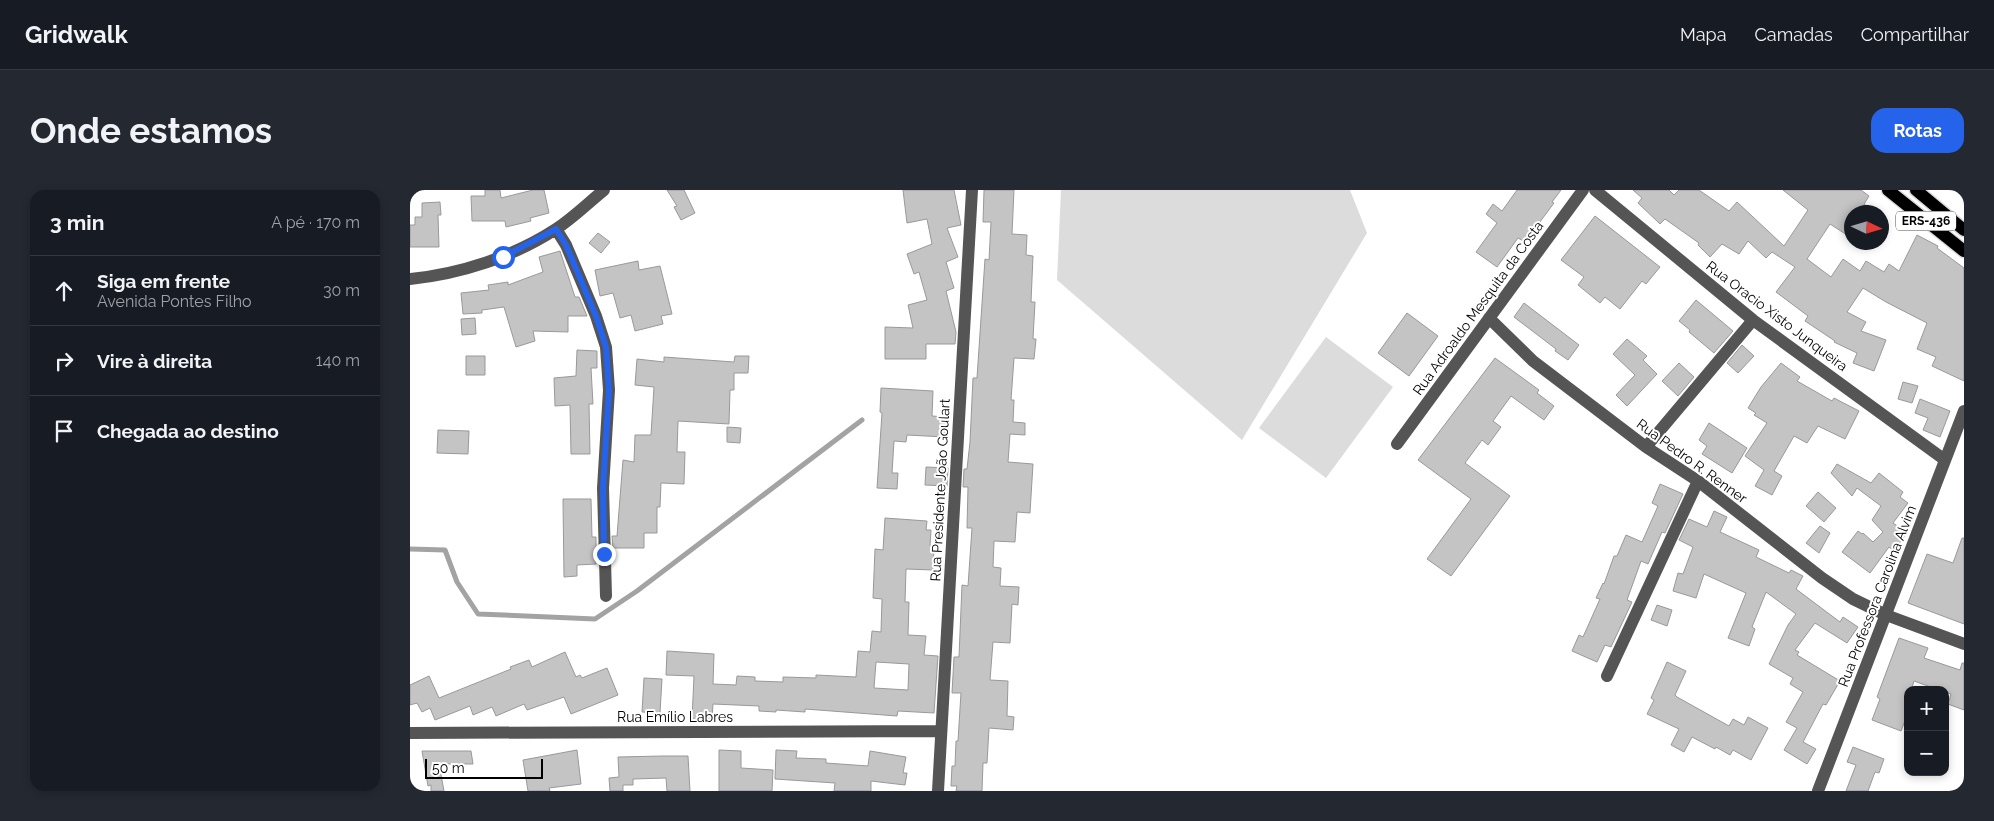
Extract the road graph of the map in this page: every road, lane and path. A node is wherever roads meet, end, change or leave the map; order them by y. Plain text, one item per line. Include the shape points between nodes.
1 (604, 190) edge
2 (972, 190) edge
3 (1583, 190) edge
4 (1595, 190) edge
5 (1888, 190) edge
6 (1916, 190) edge
7 (556, 229) junction
8 (1964, 230) edge
9 (1964, 251) edge
10 (410, 279) edge
11 (1489, 318) junction
12 (1753, 320) junction
13 (1964, 412) edge
14 (1397, 444) dead end
15 (1646, 447) junction
16 (1945, 460) junction
17 (1698, 481) junction
18 (606, 596) dead end
19 (1886, 615) junction
20 (1964, 644) edge
21 (1607, 676) dead end
22 (941, 731) junction
23 (410, 733) edge
24 (938, 791) edge
25 (1818, 791) edge

1 - 7 street
2 - 22 street, Rua Presidente João Goulart
3 - 11 street, Rua Adroaldo Mesquita da Costa
4 - 12 street, Rua Oracio Xisto Junqueira
5 - 9 main road, ERS-436
6 - 8 main road, ERS-436
7 - 10 street via 503,257
7 - 18 street via 566,245 606,347 609,390 603,488
11 - 14 street, Rua Adroaldo Mesquita da Costa
11 - 15 street, Rua Pedro R. Renner via 1533,361
12 - 15 street
12 - 16 street, Rua Oracio Xisto Junqueira
13 - 16 street, Rua Professora Carolina Alvim
15 - 17 street, Rua Pedro R. Renner
16 - 19 street, Rua Professora Carolina Alvim
17 - 19 street, Rua Pedro R. Renner via 1822,578 1853,599
17 - 21 street
19 - 20 street, Rua Pedro R. Renner
19 - 25 street, Rua Professora Carolina Alvim
22 - 23 street, Rua Emílio Labres
22 - 24 street, Rua Presidente João Goulart

